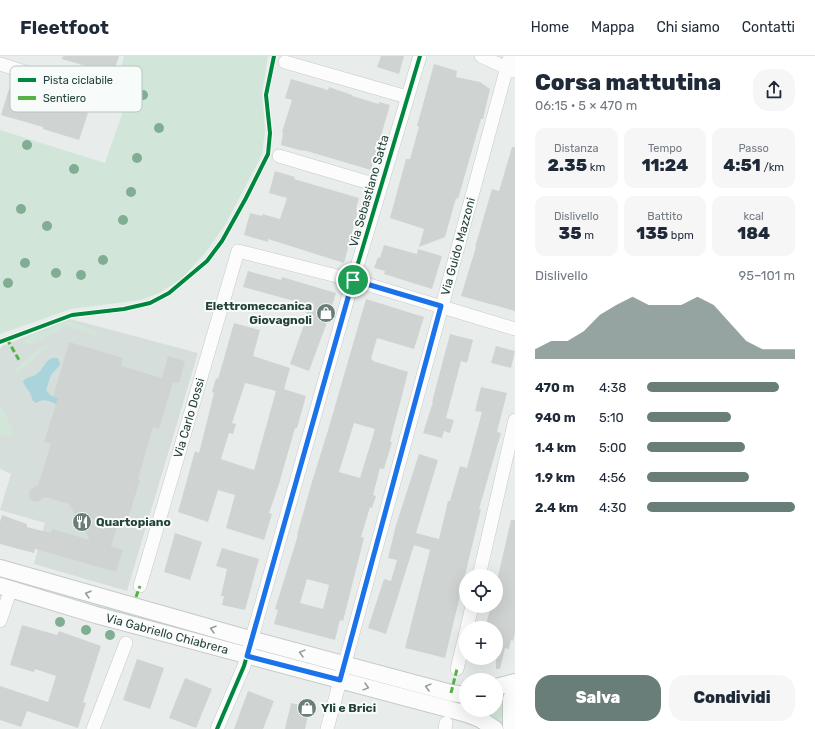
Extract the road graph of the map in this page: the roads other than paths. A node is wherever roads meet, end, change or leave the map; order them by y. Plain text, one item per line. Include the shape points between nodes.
1 (420, 56) edge
2 (481, 56) edge
3 (3, 62) edge
4 (285, 62) dead end
5 (510, 65) edge
6 (14, 66) edge
7 (407, 97) junction
8 (279, 156) dead end
9 (380, 186) junction
10 (353, 280) junction
11 (441, 306) junction
12 (515, 329) edge
13 (515, 420) edge
14 (0, 568) edge
15 (481, 569) edge
16 (140, 586) dead end
17 (6, 588) edge
18 (0, 621) edge
19 (251, 640) junction
20 (126, 643) dead end
21 (247, 656) junction
22 (459, 661) edge
23 (344, 664) junction
24 (457, 669) dead end
25 (340, 680) junction
26 (515, 682) edge
27 (503, 685) edge
28 (515, 690) edge
29 (459, 694) edge
30 (93, 729) edge
31 (217, 729) edge
32 (327, 729) edge
33 (495, 729) edge
34 (513, 729) edge

1 - 7 street, Via Sebastiano Satta
2 - 5 street
3 - 6 street
4 - 7 street
5 - 11 street, Via Guido Mazzoni
7 - 9 street, Via Sebastiano Satta
8 - 9 street
9 - 10 street, Via Sebastiano Satta
10 - 11 street
10 - 16 street, Via Carlo Dossi via 238,251
10 - 19 street, Via Sebastiano Satta
11 - 12 street
11 - 23 street, Via Guido Mazzoni
13 - 15 street
19 -> 14 street, Via Gabriello Chiabrera
17 - 18 street
17 - 21 street, Via Gabriello Chiabrera
19 - 21 street, Via Sebastiano Satta
23 -> 19 street, Via Gabriello Chiabrera
20 - 30 street
21 - 25 street, Via Gabriello Chiabrera
21 - 31 street, Via Sebastiano Satta
22 - 24 street
23 - 25 street, Via Guido Mazzoni
29 -> 23 street, Via Gabriello Chiabrera
25 - 32 street, Via Guido Mazzoni
25 -> 33 street, Via Gabriello Chiabrera via 468,714
26 - 27 street
28 - 34 main road via 512,700

